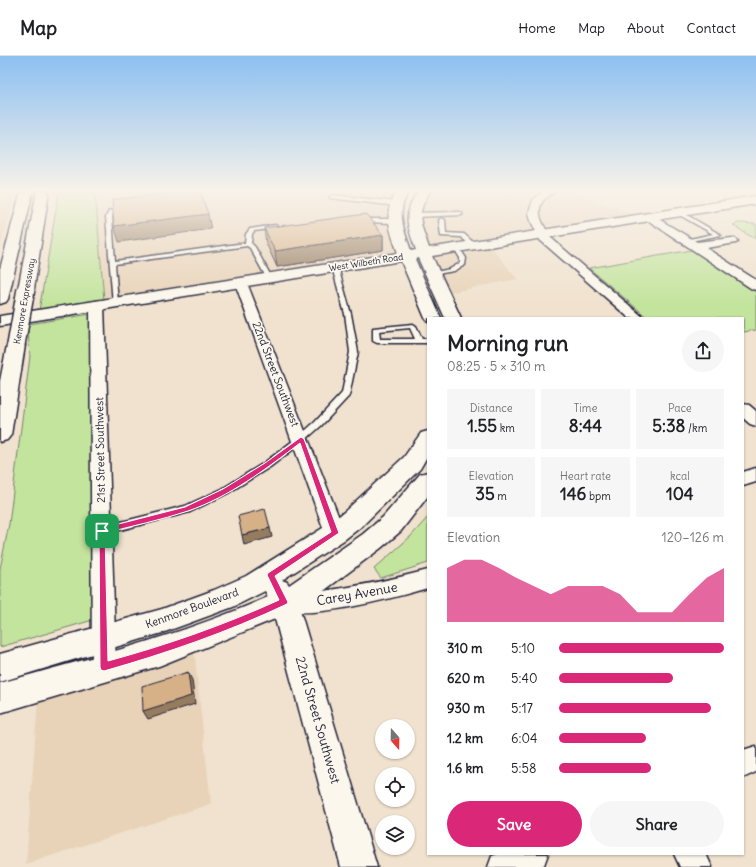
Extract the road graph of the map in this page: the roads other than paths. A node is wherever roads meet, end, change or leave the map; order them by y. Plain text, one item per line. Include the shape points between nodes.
1 (17, 229) edge
2 (37, 229) edge
3 (110, 229) edge
4 (261, 229) edge
5 (397, 229) edge
6 (415, 229) edge
7 (443, 229) edge
8 (541, 229) edge
9 (571, 229) edge
10 (668, 229) edge
11 (707, 229) edge
12 (543, 233) junction
13 (732, 241) dead end
14 (248, 244) junction
15 (691, 244) junction
16 (473, 245) junction
17 (456, 247) junction
18 (424, 253) junction
19 (406, 256) junction
20 (113, 263) junction
21 (335, 267) junction
22 (432, 274) junction
23 (269, 278) junction
24 (241, 283) junction
25 (756, 286) edge
26 (1, 296) edge
27 (106, 304) junction
28 (433, 317) edge
29 (453, 317) edge
30 (636, 317) edge
31 (0, 321) edge
32 (419, 341) junction
33 (427, 341) edge
34 (744, 410) edge
35 (756, 420) edge
36 (0, 435) edge
37 (301, 439) junction
38 (427, 440) edge
39 (756, 475) edge
40 (744, 479) edge
41 (427, 481) edge
42 (102, 531) junction
43 (335, 533) junction
44 (427, 579) edge
45 (277, 589) junction
46 (104, 638) junction
47 (104, 667) junction
48 (0, 668) edge
49 (0, 698) edge
50 (756, 759) edge
51 (744, 764) edge
52 (531, 855) edge
53 (690, 855) edge
54 (359, 867) edge
55 (503, 867) edge
56 (697, 867) edge

1 - 26 main road, Kenmore Expressway
2 - 36 main road, Kenmore Expressway, bridge
3 - 20 lane
4 - 14 lane via 252,230
5 - 19 main road
6 - 18 main road
7 - 16 lane via 443,235 462,235
8 - 12 street
9 - 12 main road, West Wilbeth Road
10 - 15 street
11 - 15 lane via 718,235
12 - 16 main road, West Wilbeth Road
12 - 30 street via 546,240
13 - 15 street
14 - 20 lane
14 - 23 lane
15 - 25 street
16 - 17 main road, West Wilbeth Road
17 - 18 main road, West Wilbeth Road
17 - 22 lane via 463,258 462,264 452,270
18 - 19 main road, West Wilbeth Road
18 - 22 main road
19 - 21 main road, West Wilbeth Road
19 - 28 main road
20 - 27 lane
21 - 23 main road, West Wilbeth Road
21 - 37 lane via 348,314 354,352 346,394
22 - 29 main road
23 - 24 main road, West Wilbeth Road
24 - 27 main road, West Wilbeth Road
24 - 37 street, 22nd Street Southwest
27 - 31 main road, West Wilbeth Road
27 - 42 street, 21st Street Southwest
32 - 32 lane via 377,341 375,329 413,326
32 - 33 lane
34 - 35 street
37 - 42 lane via 267,465 193,506
37 - 43 street, 22nd Street Southwest
38 - 43 main road, Kenmore Boulevard via 412,463
39 - 40 street
41 - 45 main road, Kenmore Boulevard via 392,524 316,582
42 - 46 street, 21st Street Southwest
43 - 45 main road, Kenmore Boulevard
44 - 45 street, Carey Avenue via 375,593 314,602
45 - 46 main road, Kenmore Boulevard via 223,599
45 - 47 main road, Kenmore Boulevard via 250,618 179,644
45 - 54 main road, 22nd Street Southwest
46 - 47 street, 21st Street Southwest
46 - 48 main road, Kenmore Boulevard
47 - 49 main road, Kenmore Boulevard
50 - 51 street
52 - 55 street
53 - 56 street

